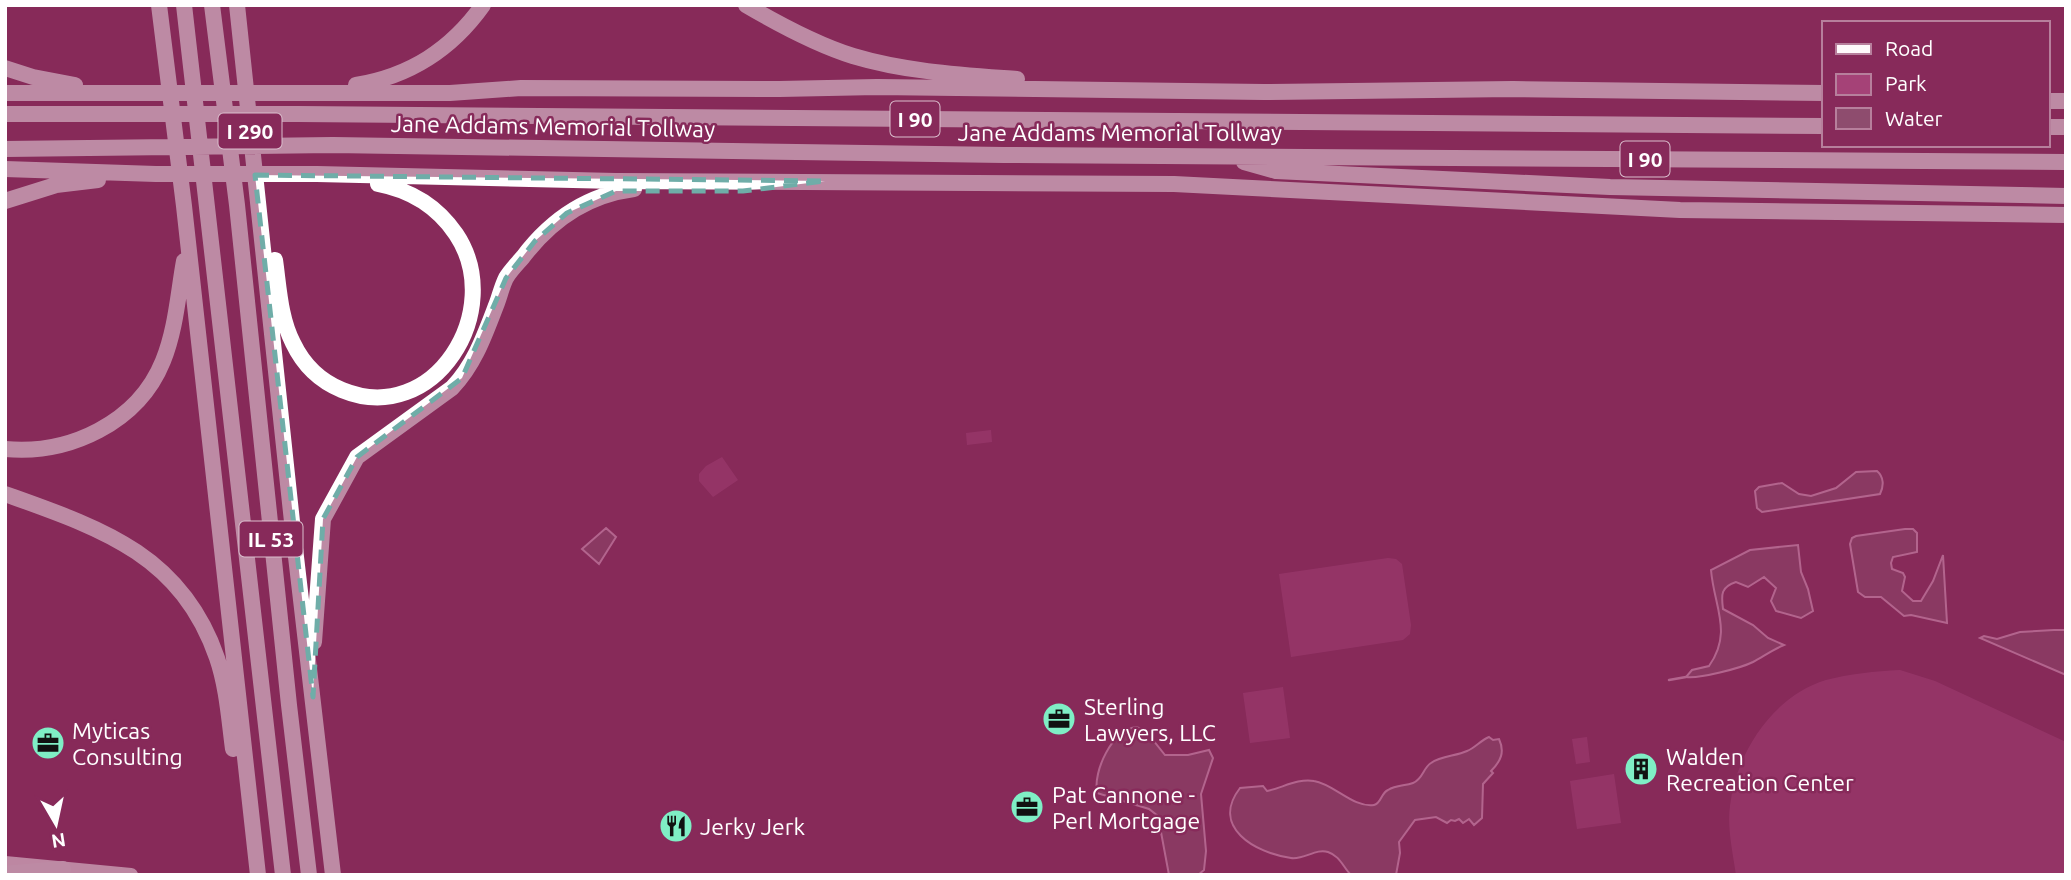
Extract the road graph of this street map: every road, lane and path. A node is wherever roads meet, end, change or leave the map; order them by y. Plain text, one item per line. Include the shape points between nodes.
1 (157, 5) edge
2 (184, 5) edge
3 (212, 5) edge
4 (237, 5) edge
5 (244, 5) edge
6 (483, 5) edge
7 (746, 5) edge
8 (241, 38) junction
9 (5, 68) edge
10 (320, 92) junction
11 (1264, 92) junction
12 (5, 93) edge
13 (1822, 93) edge
14 (137, 94) junction
15 (5, 114) edge
16 (1822, 125) edge
17 (5, 149) edge
18 (1225, 156) junction
19 (2066, 162) edge
20 (5, 169) edge
21 (156, 174) junction
22 (317, 174) junction
23 (825, 180) junction
24 (2066, 196) edge
25 (5, 201) edge
26 (259, 209) junction
27 (2066, 215) edge
28 (188, 244) junction
29 (5, 449) edge
30 (5, 494) edge
31 (313, 697) junction
32 (250, 800) junction
33 (5, 863) edge
34 (63, 869) junction
35 (257, 871) edge
36 (282, 872) edge
37 (5, 874) edge
38 (309, 874) edge
39 (131, 875) edge
40 (333, 875) edge

1 - 28 highway
2 - 36 highway, IL 53
3 - 38 highway, IL 53
4 - 8 highway, I 290
5 - 8 highway
6 - 10 highway via 461,33 430,60 380,80
7 - 11 highway via 788,29 852,55 895,66 978,76
8 - 26 highway, I 290
9 - 14 highway via 60,83
10 - 11 highway via 877,87
10 - 14 highway
11 - 13 highway
12 - 14 highway
15 - 16 highway, Jane Addams Memorial Tollway / I 90
17 - 18 highway, Jane Addams Memorial Tollway / I 90 via 333,145
18 - 19 highway, Jane Addams Memorial Tollway / I 90
18 - 24 highway via 1276,171 1610,187
20 - 21 highway
21 - 22 highway
21 - 25 highway via 55,185
22 - 23 highway
22 - 26 highway via 405,190 441,214 460,240 471,274 470,320 450,358 424,384 389,396 362,396 316,374 288,331 272,239
23 - 27 highway via 1174,184 1680,210
23 - 31 highway via 743,191 616,191 567,213 535,241 506,278 462,378 357,457 323,519
26 - 31 highway, IL 53
28 - 29 highway via 168,346 158,372 138,398 112,423 81,439 51,448
28 - 32 highway, IL 53
30 - 32 highway via 120,541 159,568 186,597 218,659 234,750
31 - 40 highway, IL 53
32 - 35 highway, IL 53
33 - 34 main road
34 - 37 highway
34 - 39 main road

